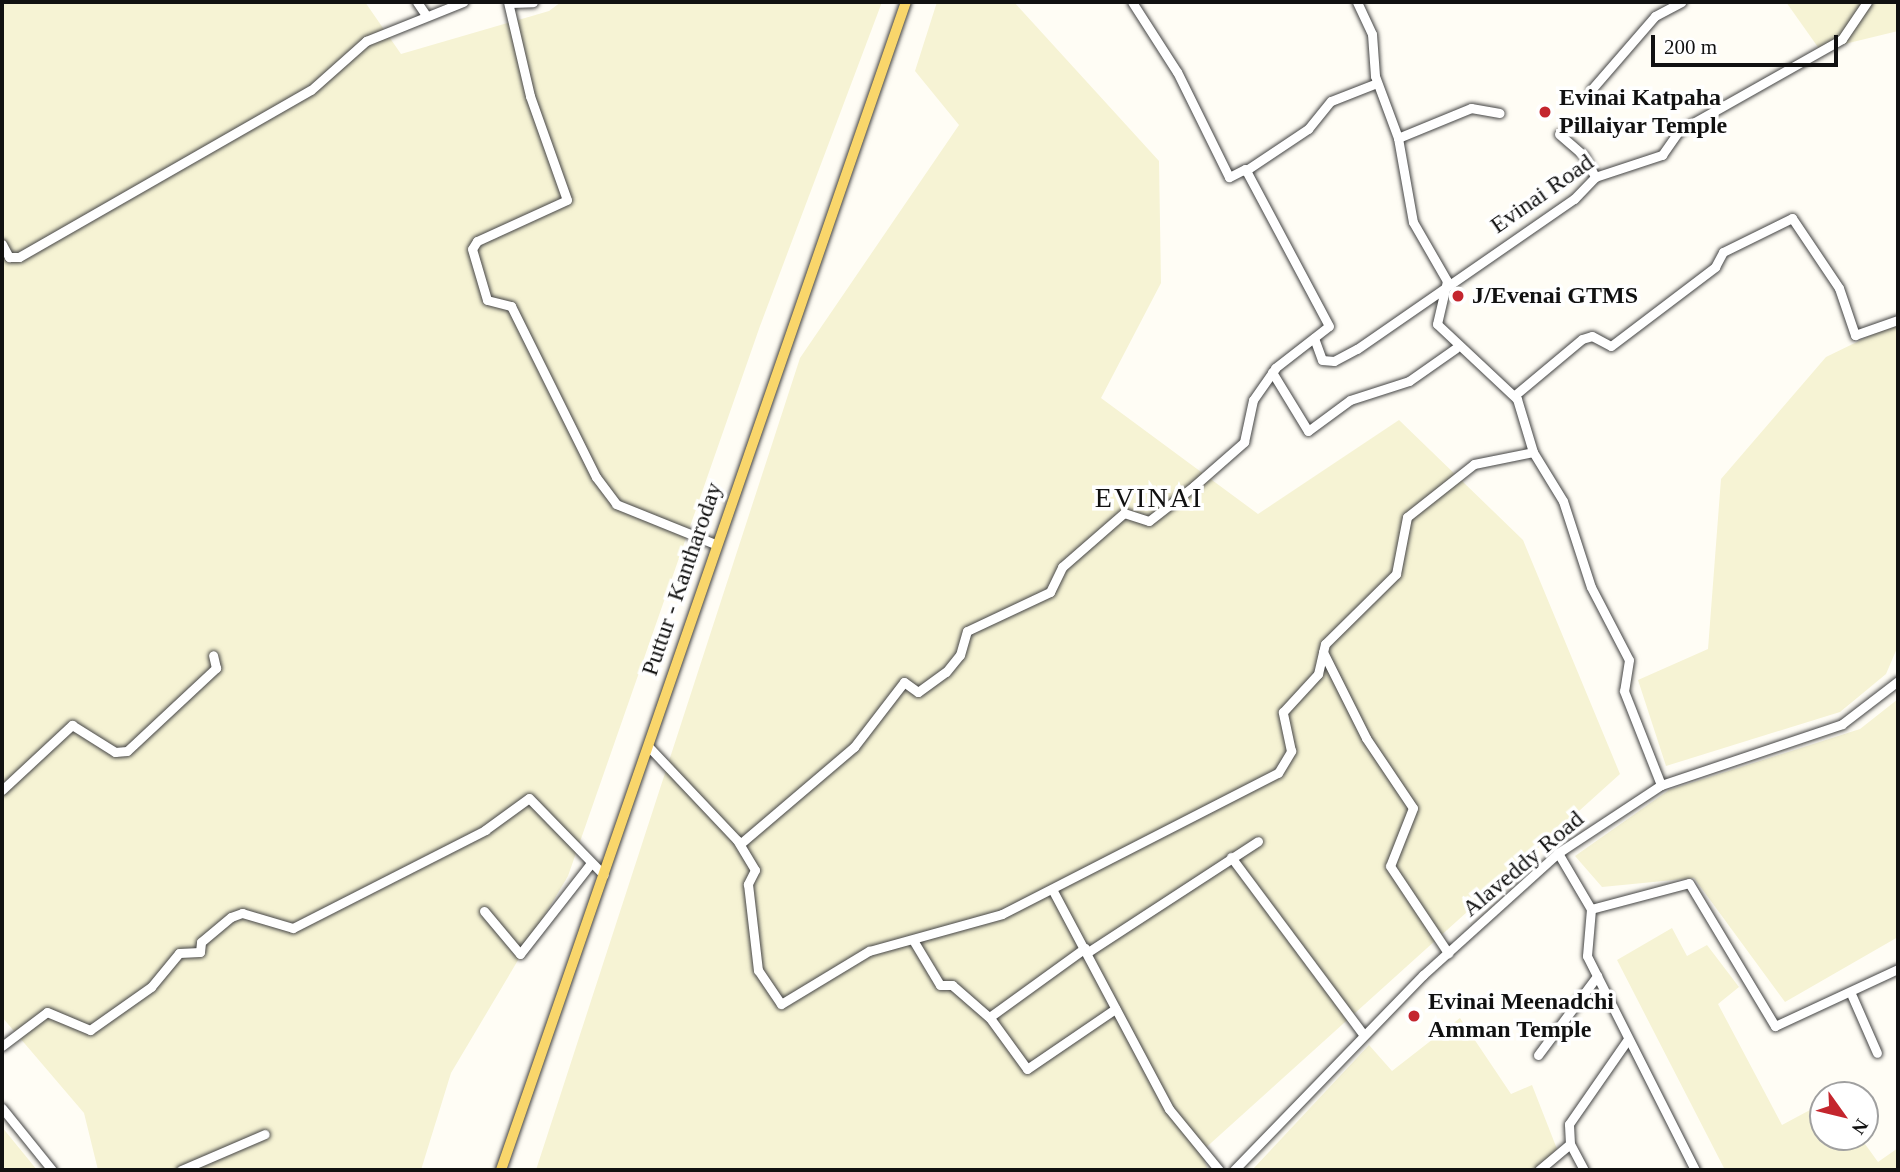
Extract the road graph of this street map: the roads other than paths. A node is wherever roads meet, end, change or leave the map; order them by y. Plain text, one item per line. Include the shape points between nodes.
1 (417, 2) edge
2 (463, 2) edge
3 (509, 2) edge
4 (533, 2) edge
5 (906, 2) edge
6 (1132, 2) edge
7 (1357, 2) edge
8 (1681, 2) edge
9 (1867, 2) edge
10 (425, 14) junction
11 (1377, 83) junction
12 (1591, 90) dead end
13 (1500, 113) dead end
14 (1559, 134) dead end
15 (1398, 138) junction
16 (1245, 170) junction
17 (1595, 177) junction
18 (2, 244) edge
19 (1447, 281) junction
20 (1898, 320) edge
21 (1314, 338) junction
22 (1456, 348) junction
23 (1272, 372) junction
24 (1515, 395) junction
25 (1534, 452) junction
26 (715, 544) junction
27 (1321, 649) junction
28 (213, 655) dead end
29 (1898, 681) edge
30 (648, 746) junction
31 (1661, 785) junction
32 (2, 790) edge
33 (1258, 841) dead end
34 (740, 844) junction
35 (1558, 853) junction
36 (1231, 857) junction
37 (591, 863) junction
38 (604, 874) junction
39 (1052, 889) junction
40 (1591, 909) junction
41 (484, 911) dead end
42 (913, 940) junction
43 (1086, 950) junction
44 (1448, 953) junction
45 (1898, 969) edge
46 (1597, 976) junction
47 (1852, 996) junction
48 (1115, 1009) junction
49 (991, 1016) dead end
50 (1363, 1034) junction
51 (1628, 1039) junction
52 (2, 1046) edge
53 (1877, 1053) dead end
54 (1538, 1055) dead end
55 (2, 1108) edge
56 (265, 1134) dead end
57 (1570, 1144) junction
58 (52, 1170) edge
59 (181, 1170) edge
60 (501, 1170) edge
61 (1219, 1170) edge
62 (1234, 1170) edge
63 (1539, 1170) edge
64 (1584, 1170) edge
65 (1695, 1170) edge

1 - 10 street
2 - 10 street
3 - 4 street
3 - 26 street via 530,96 567,200 477,241 472,249 487,300 511,306 590,466 616,504
5 - 26 main road, Puttur - Kantharoday
6 - 16 street via 1177,72 1229,177
7 - 11 street via 1372,34
8 - 12 street via 1655,16
9 - 17 street, Evinai Road via 1842,39 1679,131 1662,155
10 - 18 street via 366,41 312,90 19,257 9,257
11 - 15 street
11 - 16 street via 1331,101 1308,129
13 - 15 street via 1471,108
14 - 17 street via 1584,156
15 - 19 street via 1413,222
16 - 21 street via 1325,313 1329,326
17 - 19 street, Evinai Road via 1574,199
19 - 21 street, Evinai Road via 1335,361 1322,360
19 - 22 street via 1436,317
20 - 24 street via 1855,334 1839,288 1792,218 1723,252 1715,267 1611,346 1592,336 1582,339
21 - 23 street
22 - 23 street via 1409,381 1350,400 1308,431
22 - 24 street via 1478,359
23 - 34 street via 1252,400 1244,442 1220,464 1149,521 1124,513 1062,567 1050,592 967,631 960,655 946,672 918,692 904,682 854,747
24 - 25 street
25 - 27 street via 1474,464 1418,505 1399,531 1396,574
25 - 31 street via 1563,502 1591,587 1629,660 1624,691
26 - 30 main road, Puttur - Kantharoday
27 - 39 street via 1318,674 1280,719 1291,751 1278,772
27 - 44 street via 1366,738 1413,808 1390,866
28 - 32 street via 216,668 127,751 115,752 72,725
29 - 31 street, Alaveddy Road via 1842,724
30 - 34 street
30 - 38 main road, Puttur - Kantharoday
31 - 35 street, Alaveddy Road
33 - 36 street
34 - 42 street via 755,870 748,884 758,970 774,1001 781,1004 869,951
35 - 40 street
35 - 44 street, Alaveddy Road
36 - 43 street
36 - 50 street
37 - 38 street
37 - 41 street via 520,954
37 - 52 street via 528,798 485,830 293,928 242,913 231,917 201,942 200,952 178,953 151,988 90,1030 47,1012
38 - 60 main road, Puttur - Kantharoday
39 - 42 street via 1002,915
39 - 43 street
40 - 46 street via 1587,956
40 - 47 street via 1689,883 1775,1026
42 - 48 street via 940,985 953,985 990,1018 1027,1069
43 - 48 street
43 - 49 street
44 - 50 street, Alaveddy Road
45 - 47 street
46 - 51 street
46 - 54 street
47 - 53 street
48 - 61 street via 1169,1109
50 - 62 street, Alaveddy Road
51 - 57 street via 1569,1124
51 - 65 street
55 - 58 street
56 - 59 street
57 - 63 street
57 - 64 street

